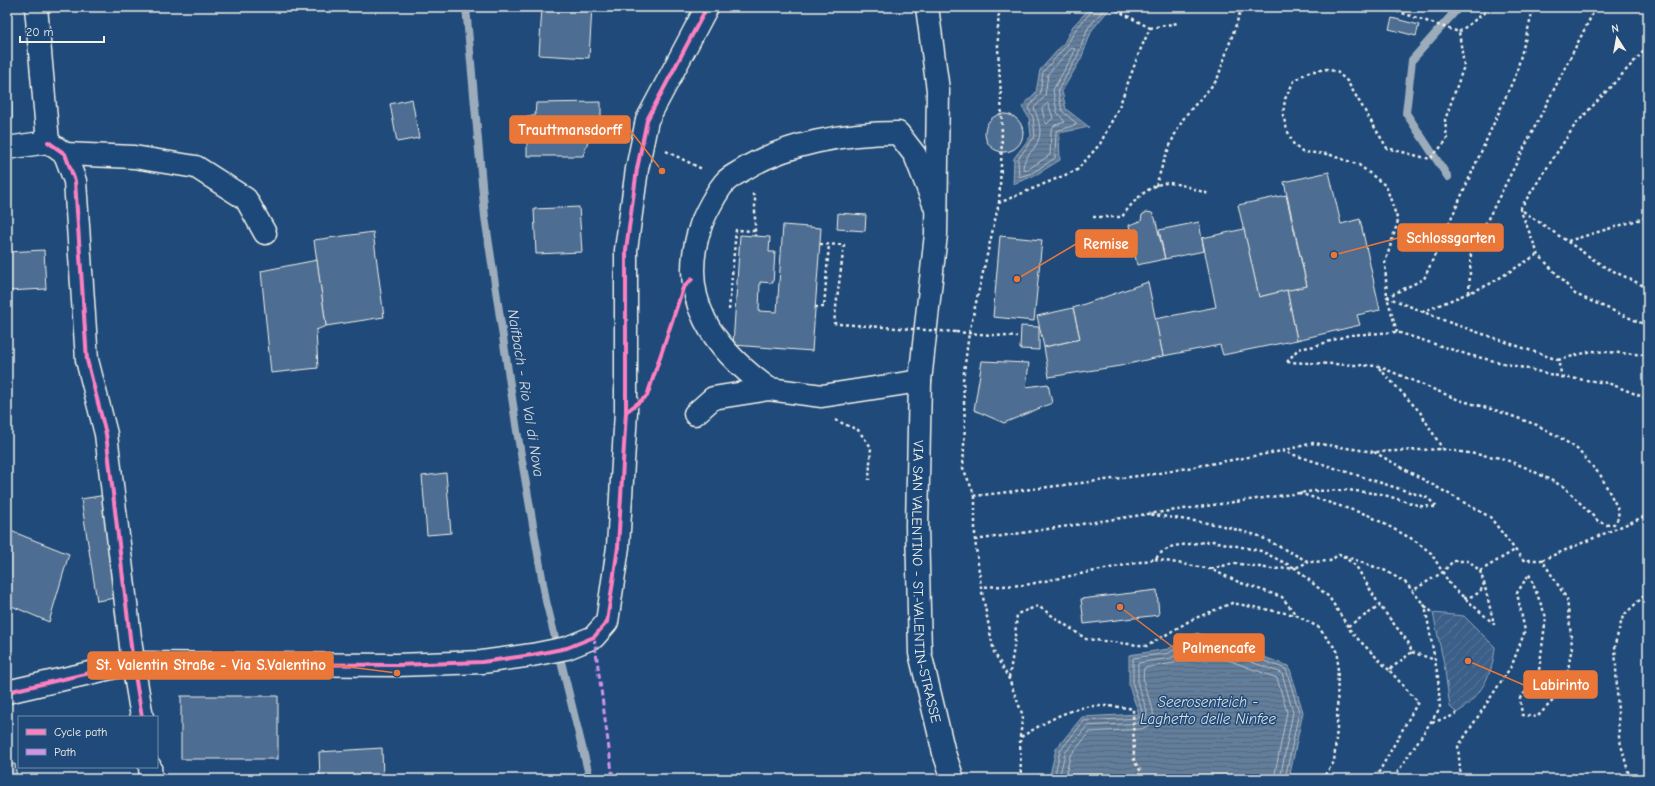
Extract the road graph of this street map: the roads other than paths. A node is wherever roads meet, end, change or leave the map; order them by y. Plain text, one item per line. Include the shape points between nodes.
1 (36, 7) edge
2 (708, 7) edge
3 (927, 7) edge
4 (7, 148) edge
5 (56, 148) junction
6 (936, 209) junction
7 (265, 233) dead end
8 (920, 381) junction
9 (769, 389) junction
10 (694, 414) dead end
11 (133, 664) junction
12 (7, 692) edge
13 (142, 716) edge
14 (150, 768) edge
15 (151, 779) edge
16 (953, 779) edge

1 - 5 street
2 - 11 street via 647,120 637,169 626,250 626,412 618,547 607,622 594,637 567,648 482,662 397,665
3 - 6 street via 938,90
4 - 5 street
5 - 7 street via 196,167 246,199
5 - 11 street via 75,181 87,360 106,434
6 - 8 street, VIA SAN VALENTINO - ST.-VALENTIN-STRASSE via 936,234
6 - 9 street via 915,155 898,133 835,138 790,149 752,164 726,181 703,217 695,244 692,280 701,314 720,345 747,373
8 - 9 street via 822,396
8 - 16 street, VIA SAN VALENTINO - ST.-VALENTIN-STRASSE via 917,526 920,653
9 - 10 street via 713,398
11 - 12 street
11 - 13 street
14 - 15 street

